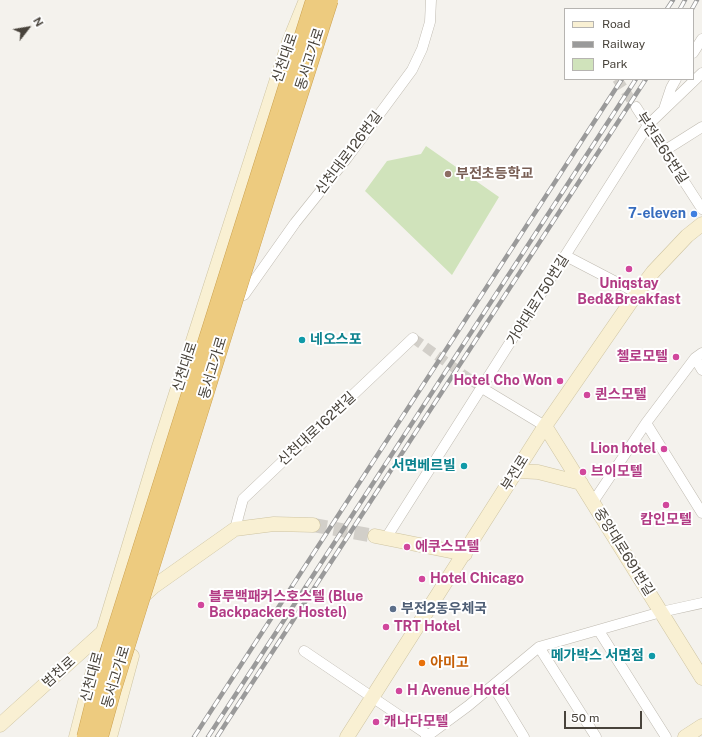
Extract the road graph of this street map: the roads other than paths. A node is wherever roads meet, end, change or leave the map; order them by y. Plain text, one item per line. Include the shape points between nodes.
1 (306, 0) edge
2 (314, 0) edge
3 (329, 0) edge
4 (337, 0) edge
5 (431, 0) edge
6 (702, 39) edge
7 (694, 51) edge
8 (702, 73) edge
9 (675, 80) edge
10 (636, 107) tunnel mouth
11 (664, 110) junction
12 (648, 125) junction
13 (702, 127) edge
14 (664, 150) junction
15 (702, 209) edge
16 (702, 224) edge
17 (566, 256) junction
18 (637, 293) junction
19 (244, 295) junction
20 (413, 338) dead end
21 (698, 355) edge
22 (702, 370) edge
23 (482, 388) junction
24 (646, 423) junction
25 (545, 426) junction
26 (517, 470) junction
27 (581, 483) junction
28 (593, 502) junction
29 (702, 513) edge
30 (313, 526) tunnel mouth
31 (235, 529) junction
32 (381, 537) joint
33 (464, 554) junction
34 (153, 587) junction
35 (702, 603) edge
36 (661, 612) junction
37 (599, 630) junction
38 (104, 632) junction
39 (539, 647) junction
40 (304, 651) dead end
41 (702, 678) edge
42 (493, 686) junction
43 (372, 698) junction
44 (0, 725) edge
45 (702, 726) edge
46 (522, 733) edge
47 (427, 736) edge
48 (76, 737) edge
49 (86, 737) edge
50 (99, 737) edge
51 (110, 737) edge
52 (347, 737) edge
53 (596, 737) edge
54 (666, 737) edge
55 (685, 737) edge

1 - 38 main road, 신천대로 via 289,42 236,206 159,447
2 - 49 highway, 동서고가로, bridge via 100,681
3 - 50 highway, 동서고가로, bridge
4 - 19 main road
5 - 19 street, 신천대로126번길 via 430,22 412,70 295,223
6 - 7 street
8 - 11 street, 가야대로750번길
9 - 11 street
10 - 12 street, 부전로65번길
11 - 12 street, 가야대로750번길
12 - 14 street, 부전로65번길
12 - 17 street, 가야대로750번길
13 - 14 street
14 - 15 street, 부전로65번길
16 - 18 main road, 부전로 via 653,272
17 - 18 street
17 - 23 street, 가야대로750번길
18 - 25 main road, 부전로
19 - 34 main road
20 - 31 street, 신천대로162번길 via 243,500
21 - 22 street
21 - 24 street
23 - 25 street
23 - 32 street, 가야대로750번길
24 - 28 street
24 - 29 street
25 - 26 main road, 부전로
25 - 27 main road, 중앙대로691번길
26 - 27 main road via 538,472
26 - 33 main road, 부전로
27 - 28 main road, 중앙대로691번길
28 - 36 main road, 중앙대로691번길
30 - 31 main road via 274,524
31 - 34 main road, 범천로
32 - 33 main road
33 - 43 main road, 부전로
34 - 38 main road, 범천로
34 - 51 main road
35 - 36 street
36 - 37 street
36 - 41 main road, 중앙대로691번길
37 - 39 street
37 - 54 street
38 - 44 main road, 범천로
38 - 48 main road, 신천대로
39 - 42 street
39 - 53 street
40 - 43 street
42 - 46 street
42 - 47 street
43 - 47 street
43 - 52 main road, 부전로
45 - 55 main road

